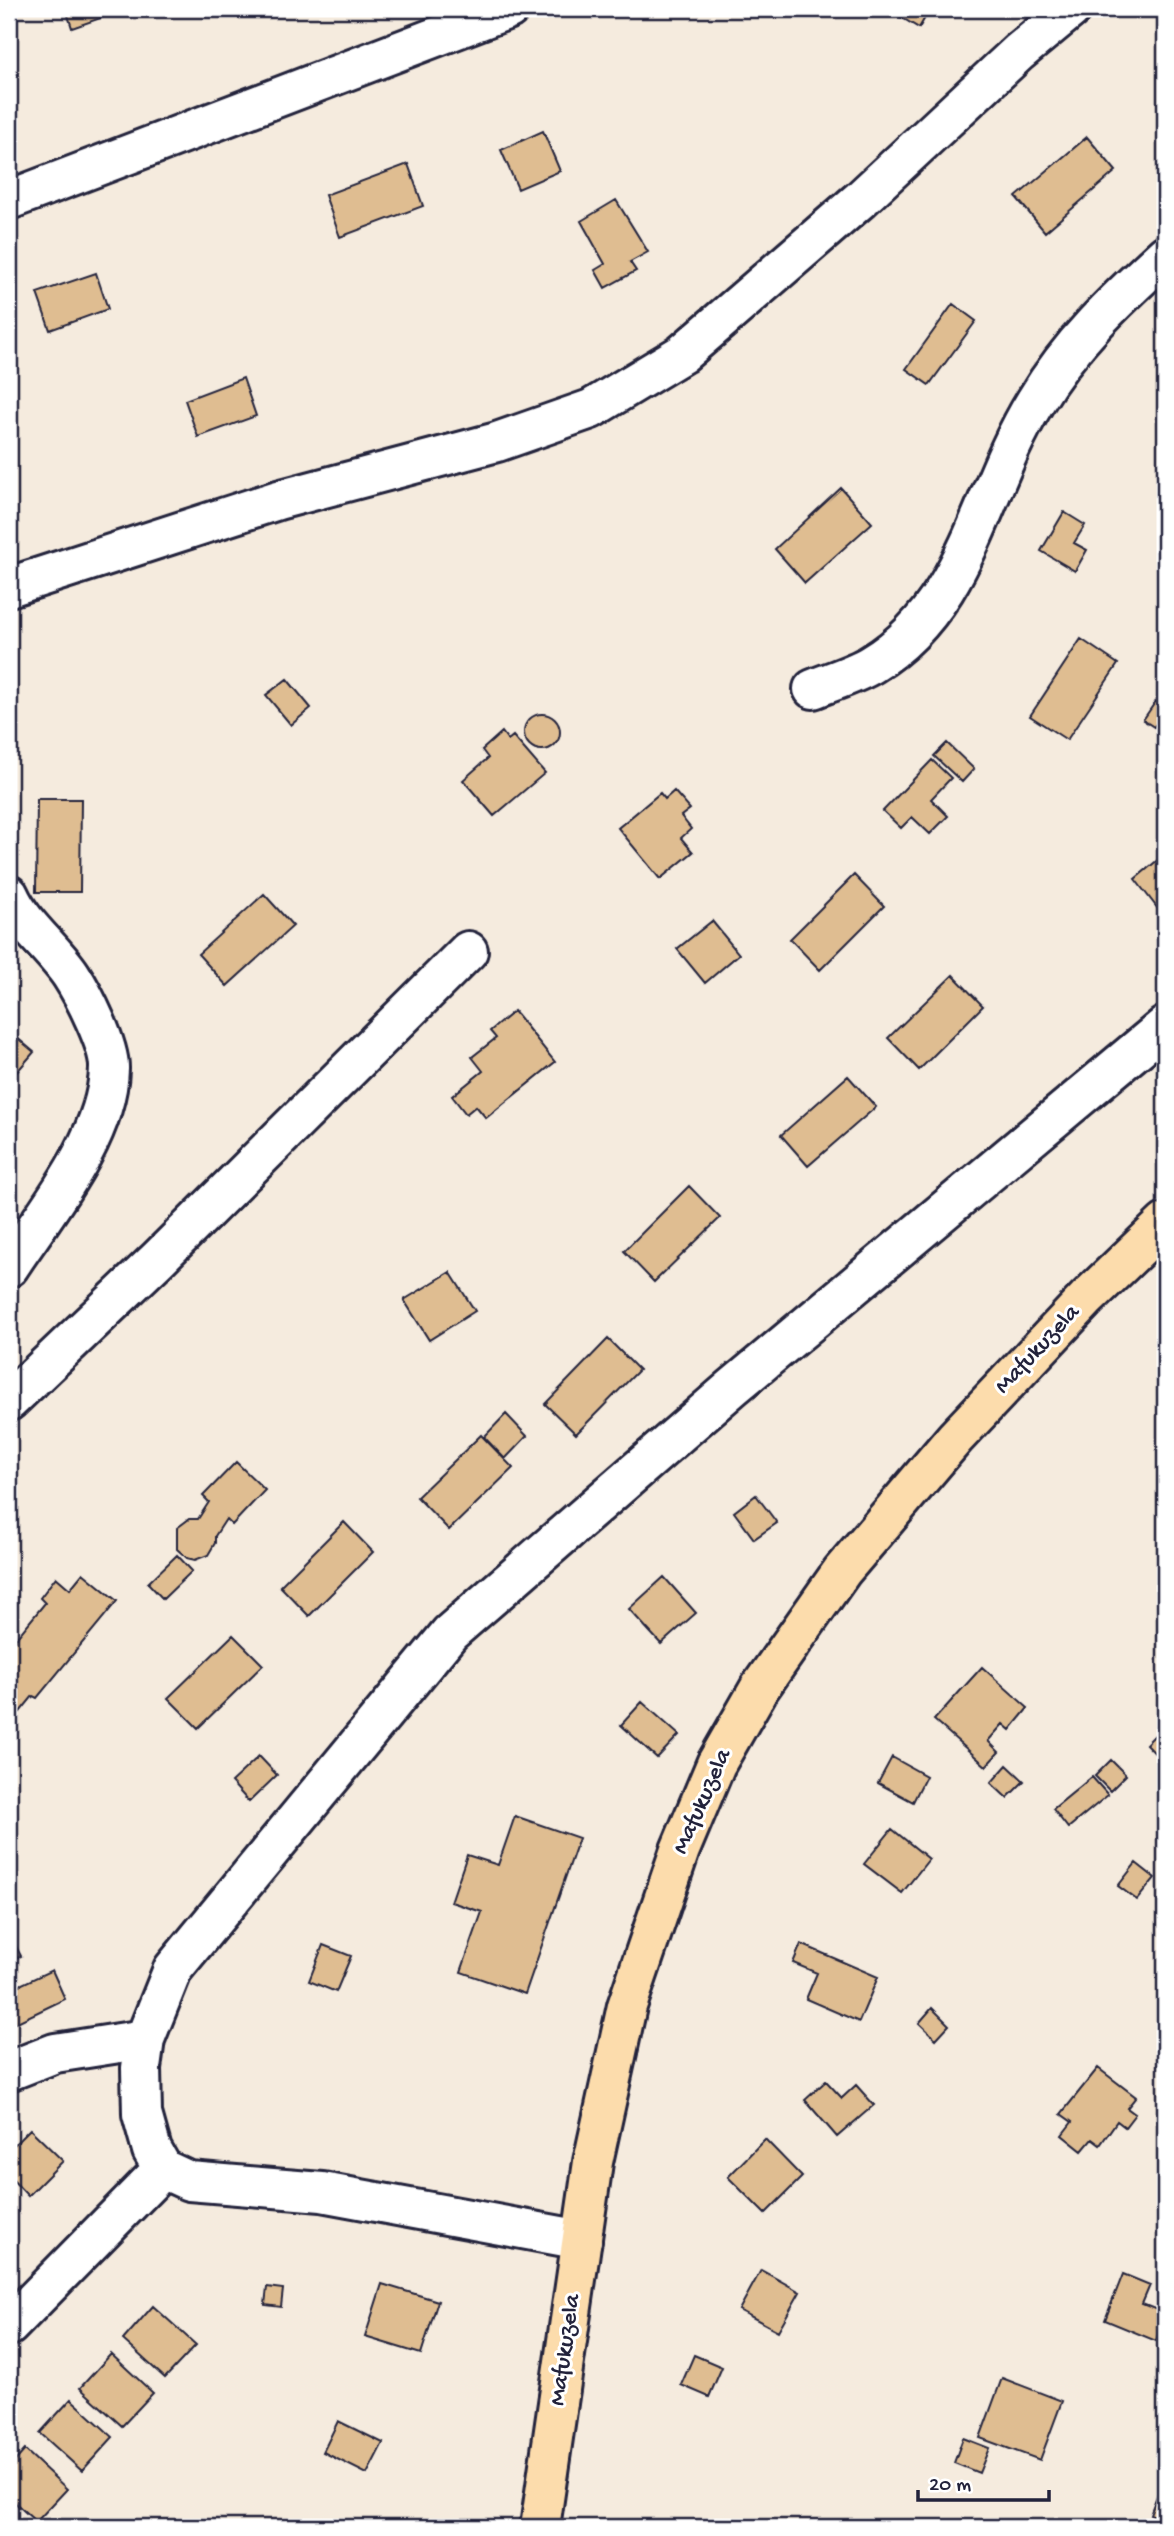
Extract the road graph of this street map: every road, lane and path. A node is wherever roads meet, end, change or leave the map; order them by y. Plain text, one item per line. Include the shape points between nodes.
1 (509, 9) edge
2 (1071, 9) edge
3 (9, 200) edge
4 (1165, 255) edge
5 (9, 587) edge
6 (813, 689) dead end
7 (9, 895) edge
8 (468, 951) dead end
9 (1165, 1026) edge
10 (1165, 1223) edge
11 (9, 1267) edge
12 (9, 1401) edge
13 (145, 2039) junction
14 (9, 2071) edge
15 (163, 2169) junction
16 (582, 2240) junction
17 (9, 2326) edge
18 (540, 2527) edge

1 - 3 street
2 - 5 street via 682,354 591,409 497,442 278,500
4 - 6 street via 1092,322 1035,402 989,493 957,575 921,625 871,664
7 - 11 street via 72,976 102,1038 109,1067 94,1128 72,1171
8 - 12 street
9 - 13 street via 733,1387 450,1633 173,1969
10 - 16 main road, Mafukuzela via 955,1438 842,1571 759,1689 716,1764 627,2006 593,2162
13 - 14 street via 55,2053
13 - 15 street via 142,2114
15 - 16 street via 189,2181 322,2192
15 - 17 street
16 - 18 main road, Mafukuzela

